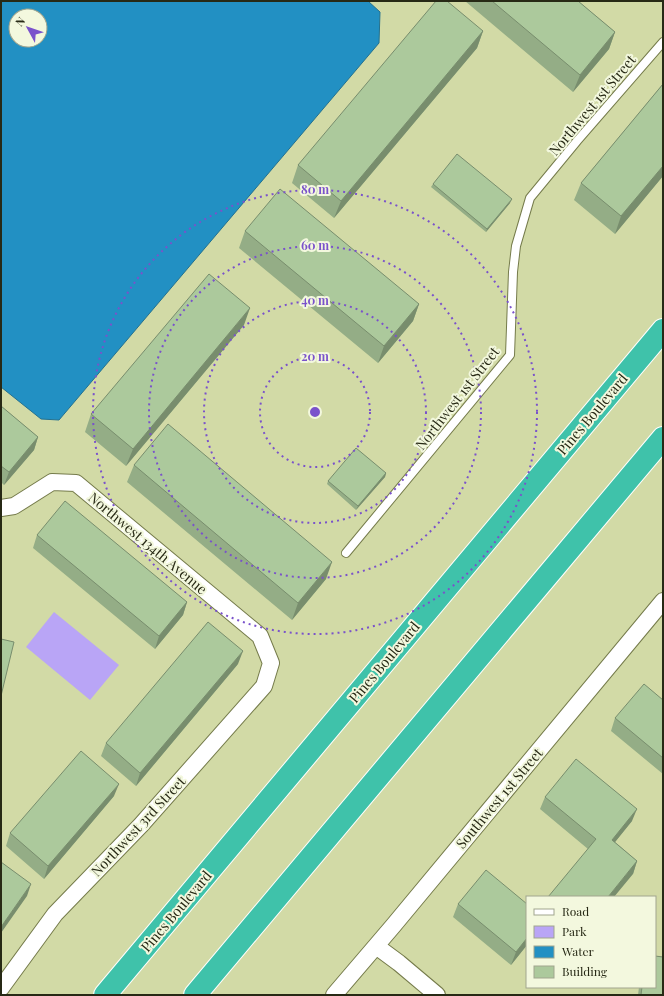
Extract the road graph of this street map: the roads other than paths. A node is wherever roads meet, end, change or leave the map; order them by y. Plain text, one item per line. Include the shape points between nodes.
1 (663, 42) edge
2 (663, 330) edge
3 (663, 438) edge
4 (1, 508) edge
5 (346, 553) dead end
6 (663, 601) edge
7 (271, 663) joint
8 (376, 946) junction
9 (1, 988) edge
10 (105, 995) edge
11 (195, 995) edge
12 (334, 995) edge
13 (436, 995) edge

1 - 5 lane, Northwest 1st Street via 530,198 516,246 510,355
2 - 10 highway, Pines Boulevard
3 - 11 highway
4 - 7 street, Northwest 134th Avenue via 14,506 52,482 76,483 260,636
6 - 8 street, Southwest 1st Street
7 - 9 street, Northwest 3rd Street via 264,686 141,825 55,914
8 - 12 street, Southwest 1st Street
8 - 13 street

